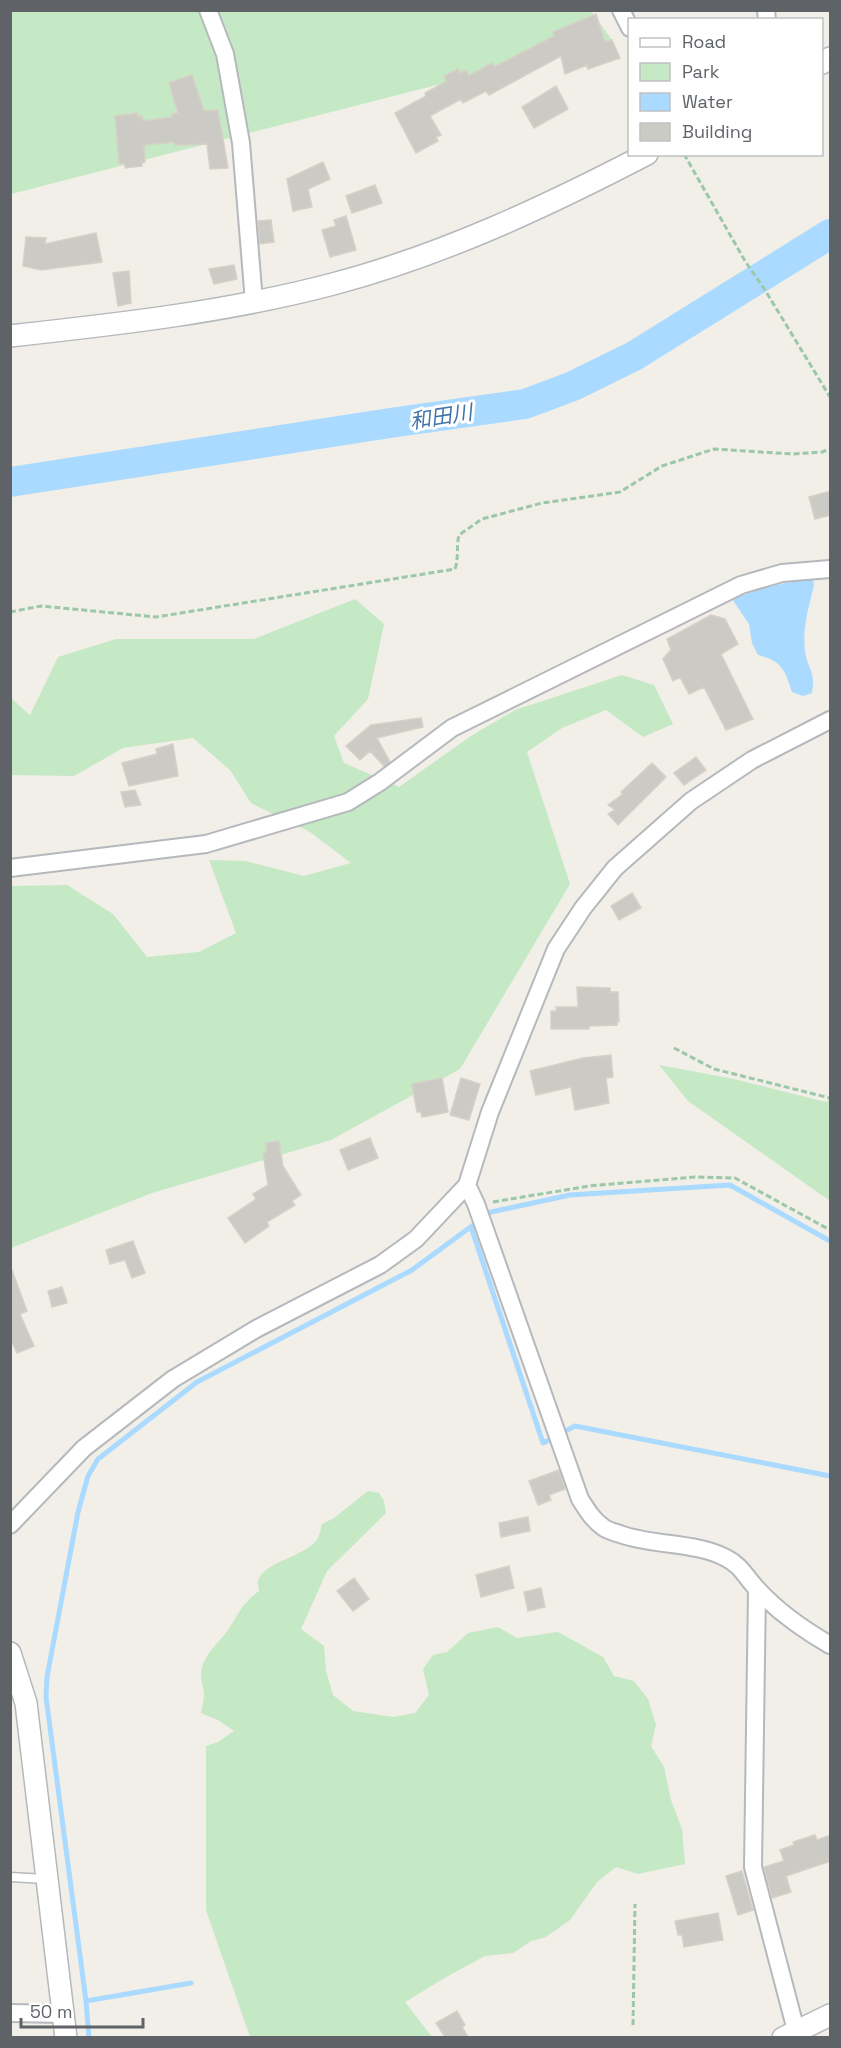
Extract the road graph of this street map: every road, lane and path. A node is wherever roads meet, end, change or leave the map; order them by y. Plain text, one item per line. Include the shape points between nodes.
1 (208, 10) edge
2 (621, 10) edge
3 (628, 24) edge
4 (643, 156) edge
5 (685, 156) edge
6 (254, 302) junction
7 (10, 336) edge
8 (831, 397) edge
9 (831, 449) edge
10 (831, 569) edge
11 (10, 612) edge
12 (831, 720) edge
13 (10, 868) edge
14 (674, 1048) dead end
15 (831, 1098) edge
16 (467, 1185) junction
17 (476, 1204) junction
18 (831, 1230) edge
19 (10, 1525) edge
20 (758, 1590) junction
21 (831, 1645) edge
22 (10, 1653) edge
23 (10, 1877) edge
24 (46, 1879) junction
25 (635, 1904) dead end
26 (10, 2013) edge
27 (64, 2014) junction
28 (831, 2015) edge
29 (633, 2025) dead end
30 (792, 2036) edge
31 (66, 2037) edge

1 - 6 street via 225,54 241,143
2 - 3 street
4 - 6 street via 471,237 334,284
5 - 8 path via 745,261
6 - 7 street
9 - 11 path via 793,454 714,449 662,466 620,492 542,503 482,519 459,535 455,569 156,617 41,606
10 - 13 street via 782,573 741,585 452,728 348,802 206,844
12 - 16 street via 752,760 691,801 615,868 583,908 556,949 490,1112
14 - 15 path via 714,1069
16 - 17 street
16 - 19 street via 416,1239 380,1265 256,1329 173,1379 84,1448
17 - 18 path via 589,1186 694,1177 735,1178
17 - 20 street via 580,1499 590,1515 605,1529 629,1538 725,1557 738,1565
20 - 21 street via 806,1631
20 - 30 street via 753,1867
22 - 24 street via 26,1703
23 - 24 lane
24 - 27 street
25 - 29 path
26 - 27 street
27 - 31 street
28 - 30 street

